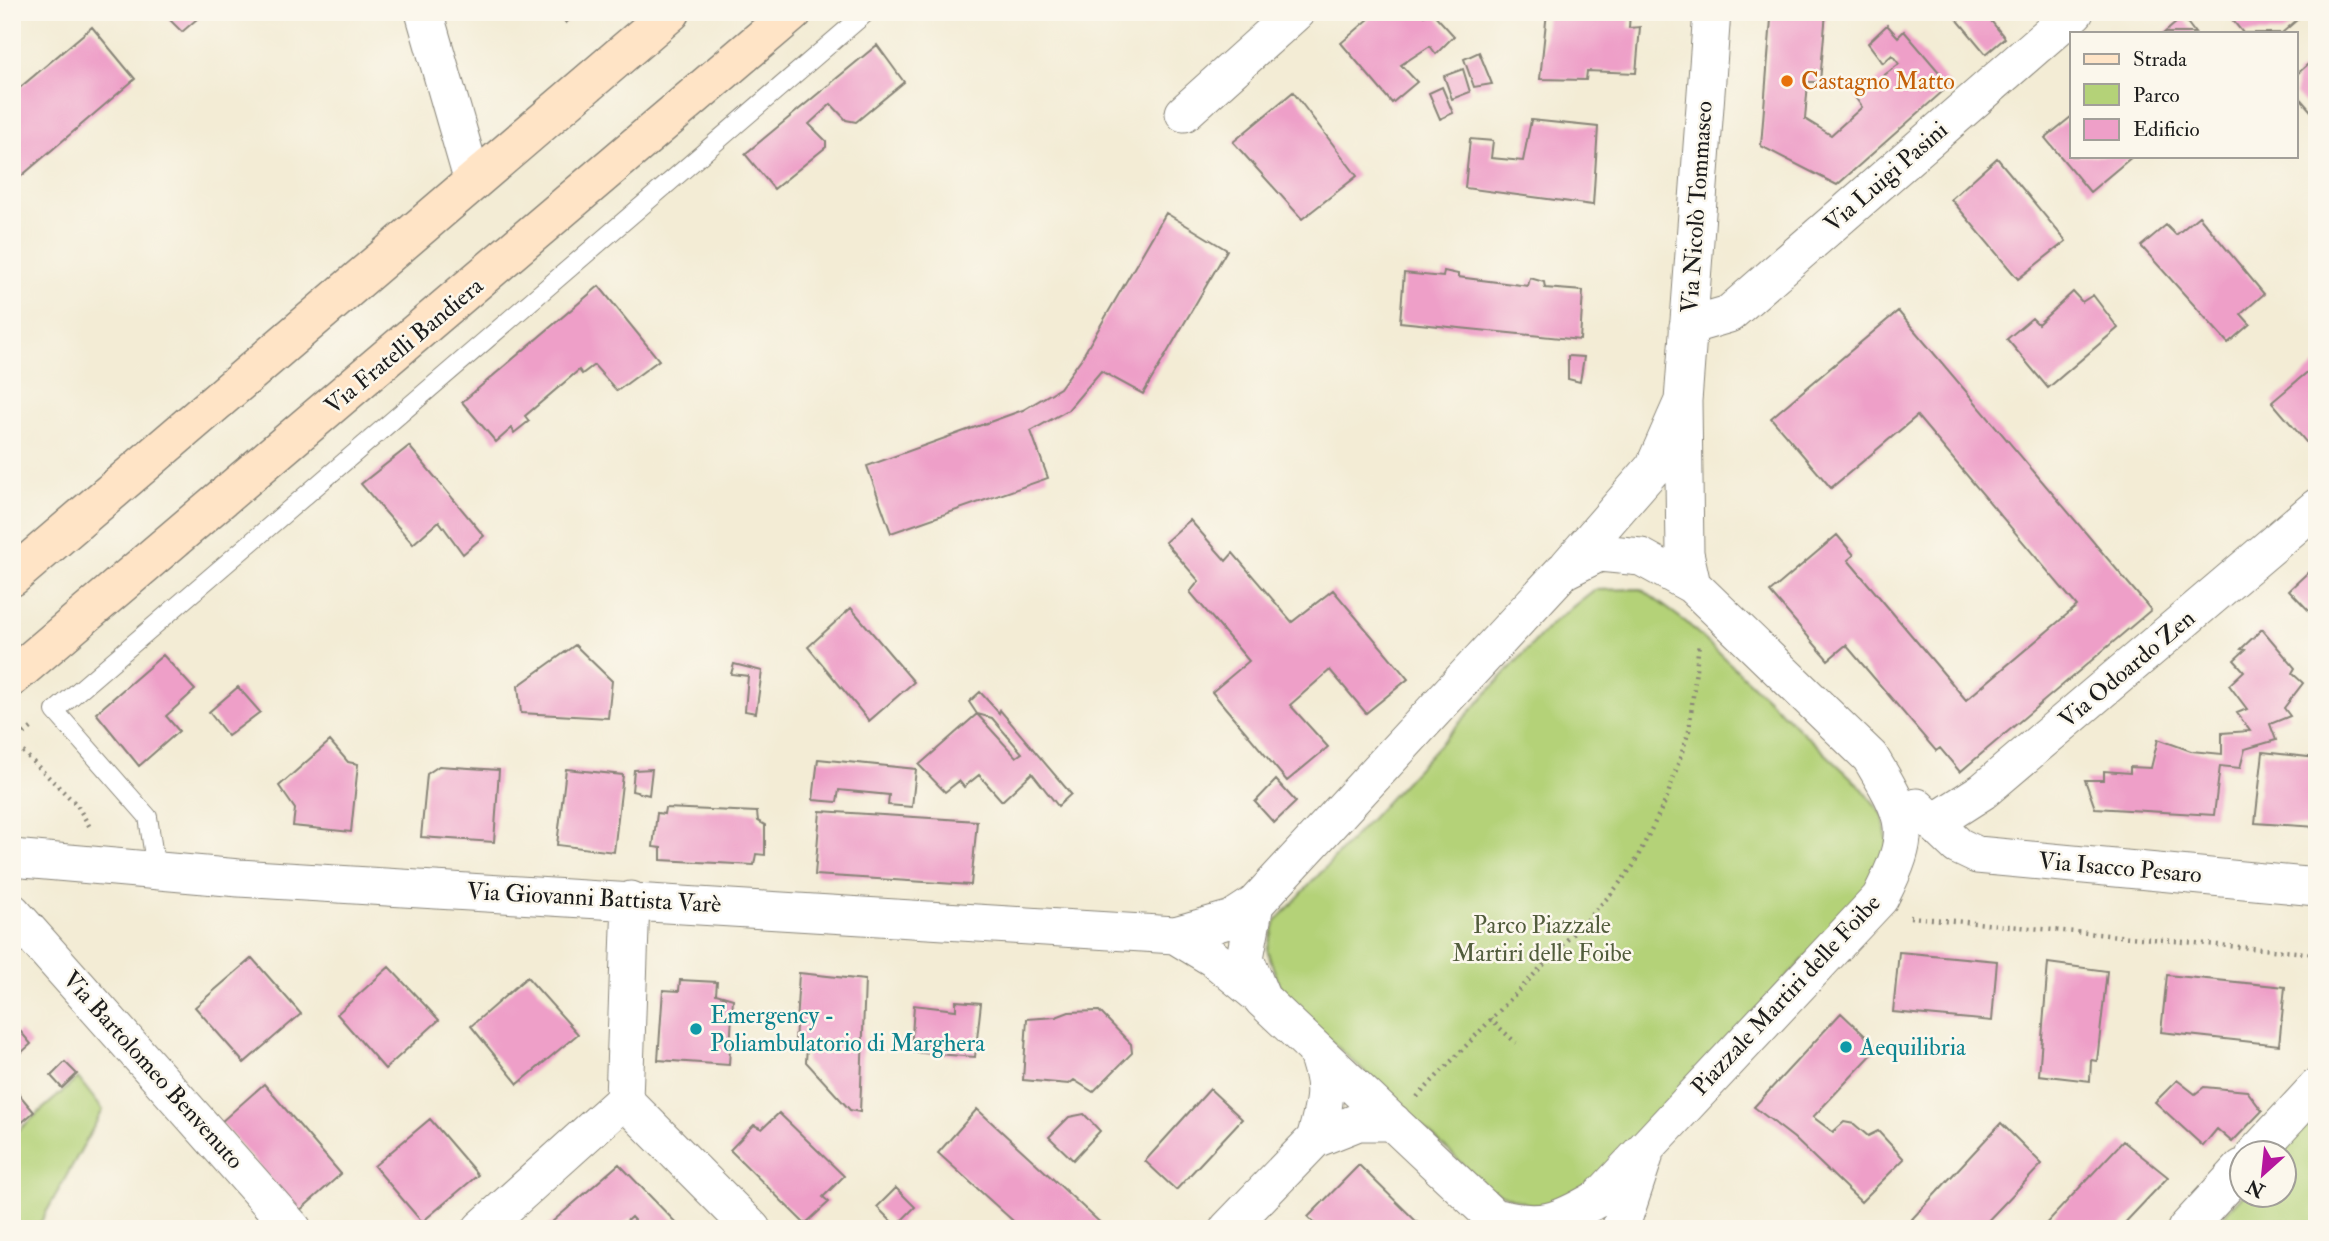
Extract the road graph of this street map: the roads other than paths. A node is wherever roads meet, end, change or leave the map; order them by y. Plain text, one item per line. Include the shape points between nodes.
1 (424, 12) edge
2 (671, 12) edge
3 (793, 12) edge
4 (867, 12) edge
5 (1296, 12) edge
6 (1712, 12) edge
7 (2075, 12) edge
8 (1184, 113) dead end
9 (473, 182) junction
10 (1688, 326) junction
11 (1682, 401) junction
12 (2317, 507) edge
13 (1563, 571) junction
14 (12, 577) edge
15 (1698, 591) junction
16 (12, 677) edge
17 (1870, 757) junction
18 (1933, 823) junction
19 (12, 858) edge
20 (156, 870) junction
21 (2317, 887) edge
22 (631, 900) junction
23 (1255, 904) junction
24 (12, 912) edge
25 (1175, 935) junction
26 (1262, 999) junction
27 (1315, 1049) junction
28 (2317, 1087) edge
29 (624, 1100) junction
30 (1393, 1122) junction
31 (1315, 1139) junction
32 (2267, 1140) edge
33 (1648, 1144) junction
34 (2228, 1183) edge
35 (1499, 1223) edge
36 (293, 1229) edge
37 (481, 1229) edge
38 (752, 1229) edge
39 (1228, 1229) edge
40 (1620, 1229) edge
41 (2186, 1229) edge

1 - 9 street
2 - 9 main road
3 - 16 main road, Via Fratelli Bandiera
4 - 20 lane via 55,710 148,817
5 - 8 street
6 - 10 street, Via Nicolò Tommaseo
7 - 10 street, Via Luigi Pasini via 1729,314
9 - 14 main road
10 - 11 street, Via Nicolò Tommaseo
11 - 13 street, Piazzale Martiri delle Foibe via 1654,467
11 - 15 street via 1685,553
12 - 18 street, Via Odoardo Zen via 1983,791
13 - 15 street, Piazzale Martiri delle Foibe via 1599,553 1641,557
13 - 23 street, Piazzale Martiri delle Foibe
15 - 17 street, Piazzale Martiri delle Foibe
17 - 18 street, Piazzale Martiri delle Foibe
17 - 33 street, Piazzale Martiri delle Foibe via 1904,826 1897,863 1880,898
18 - 21 street, Via Isacco Pesaro via 1958,846 1977,855
19 - 20 street, Via Giovanni Battista Varè
20 - 22 street, Via Giovanni Battista Varè
22 - 25 street, Via Giovanni Battista Varè
22 - 29 street
23 - 25 street, Piazzale Martiri delle Foibe via 1232,919
23 - 26 street, Piazzale Martiri delle Foibe via 1245,958
24 - 36 street, Via Bartolomeo Benvenuto
25 - 26 street, Piazzale Martiri delle Foibe via 1213,958
26 - 27 street, Piazzale Martiri delle Foibe
27 - 30 street, Piazzale Martiri delle Foibe
27 - 31 street, Piazzale Martiri delle Foibe via 1326,1076 1326,1099
28 - 32 street
29 - 37 street
29 - 38 street
30 - 31 street via 1358,1122
30 - 35 street, Piazzale Martiri delle Foibe
31 - 39 street
33 - 35 street, Piazzale Martiri delle Foibe via 1599,1198 1565,1217 1530,1226
33 - 40 street, Piazzale Martiri delle Foibe
34 - 41 street

